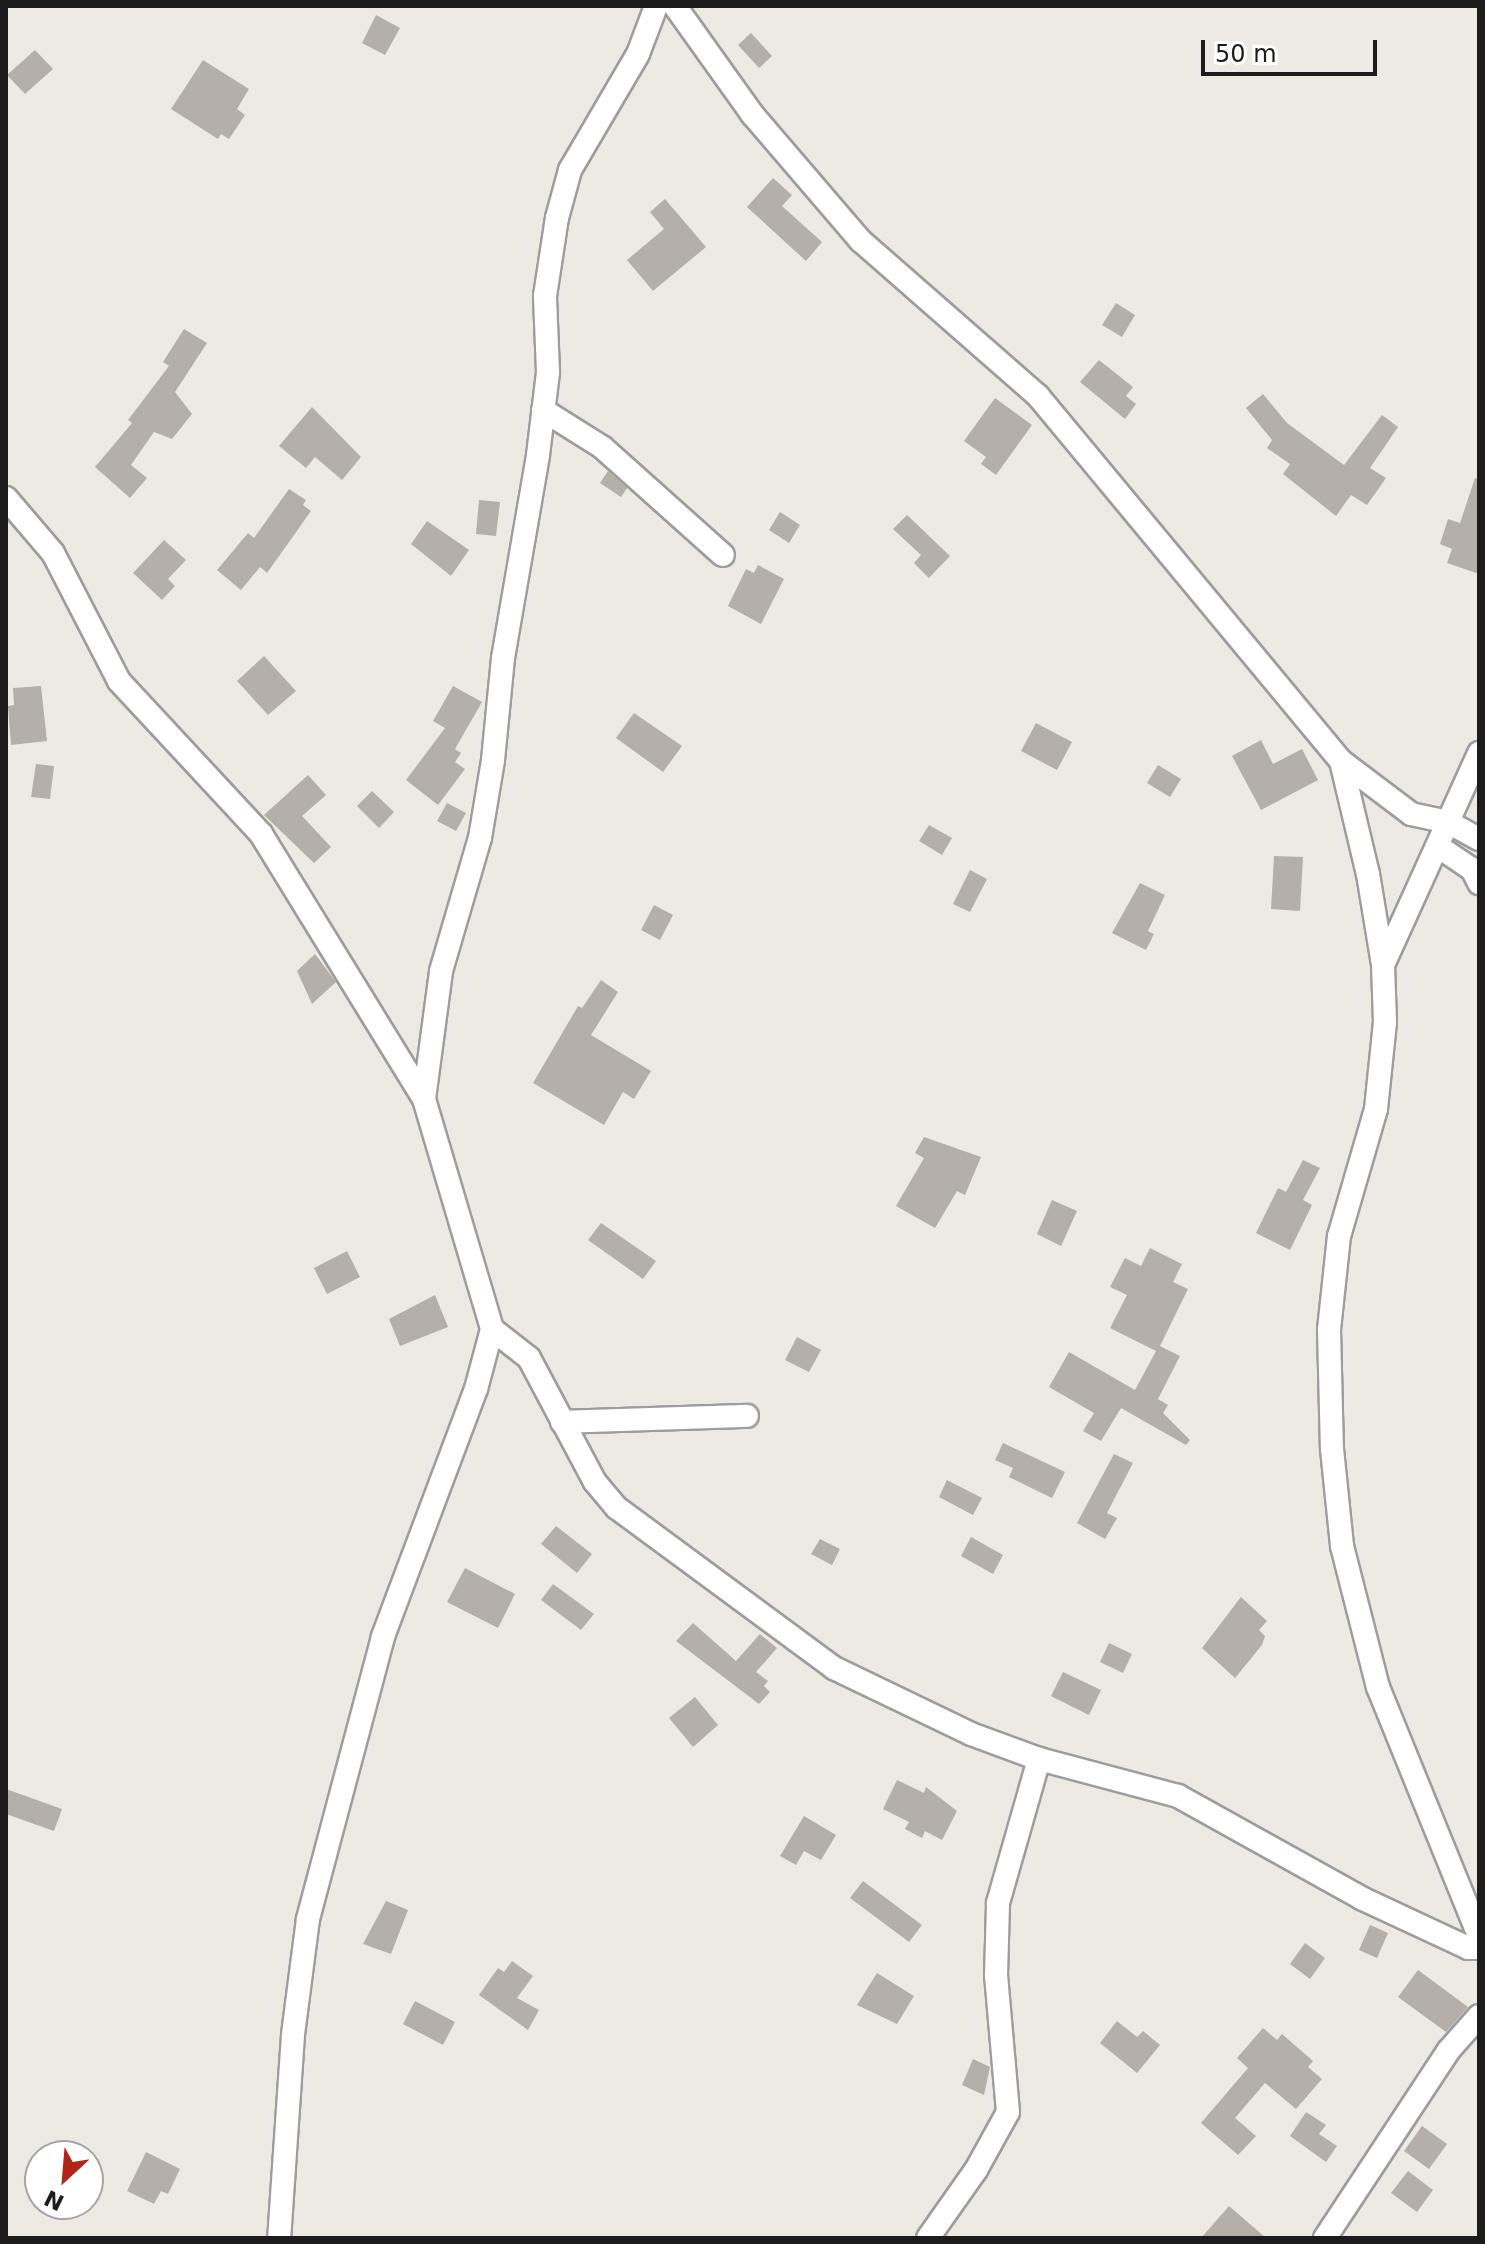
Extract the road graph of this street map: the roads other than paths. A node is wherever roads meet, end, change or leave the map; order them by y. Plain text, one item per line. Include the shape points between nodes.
1 (656, 6) edge
2 (675, 6) edge
3 (543, 410) junction
4 (6, 498) edge
5 (723, 555) dead end
6 (1479, 753) edge
7 (1341, 761) junction
8 (1448, 822) junction
9 (1479, 839) edge
10 (1439, 847) junction
11 (1479, 883) edge
12 (1383, 965) junction
13 (424, 1099) junction
14 (492, 1329) junction
15 (747, 1416) dead end
16 (562, 1422) junction
17 (1039, 1759) junction
18 (1479, 1936) edge
19 (1479, 1948) edge
20 (1479, 2016) edge
21 (278, 2237) edge
22 (928, 2238) edge
23 (1325, 2238) edge

1 - 3 street via 638,54 570,170 545,296
2 - 7 street via 752,114 861,241 1038,396
3 - 5 street via 623,464
3 - 13 street via 480,838 441,971
4 - 13 street via 53,553 119,681 261,834
6 - 8 street
7 - 8 street via 1411,814
7 - 12 street
8 - 9 street
8 - 10 street
10 - 11 street via 1472,869
10 - 12 street
12 - 18 street via 1385,1022 1376,1109 1339,1236 1329,1329 1332,1449 1342,1546 1378,1687
13 - 14 street
14 - 16 street via 529,1358
14 - 21 street via 476,1389 383,1637 308,1919 293,2035
15 - 16 street
16 - 17 street via 595,1482 617,1508 834,1668 971,1734
17 - 19 street via 1178,1796 1361,1898 1468,1948
17 - 22 street via 998,1903 996,1976 1008,2112 976,2170
20 - 23 street via 1449,2050

